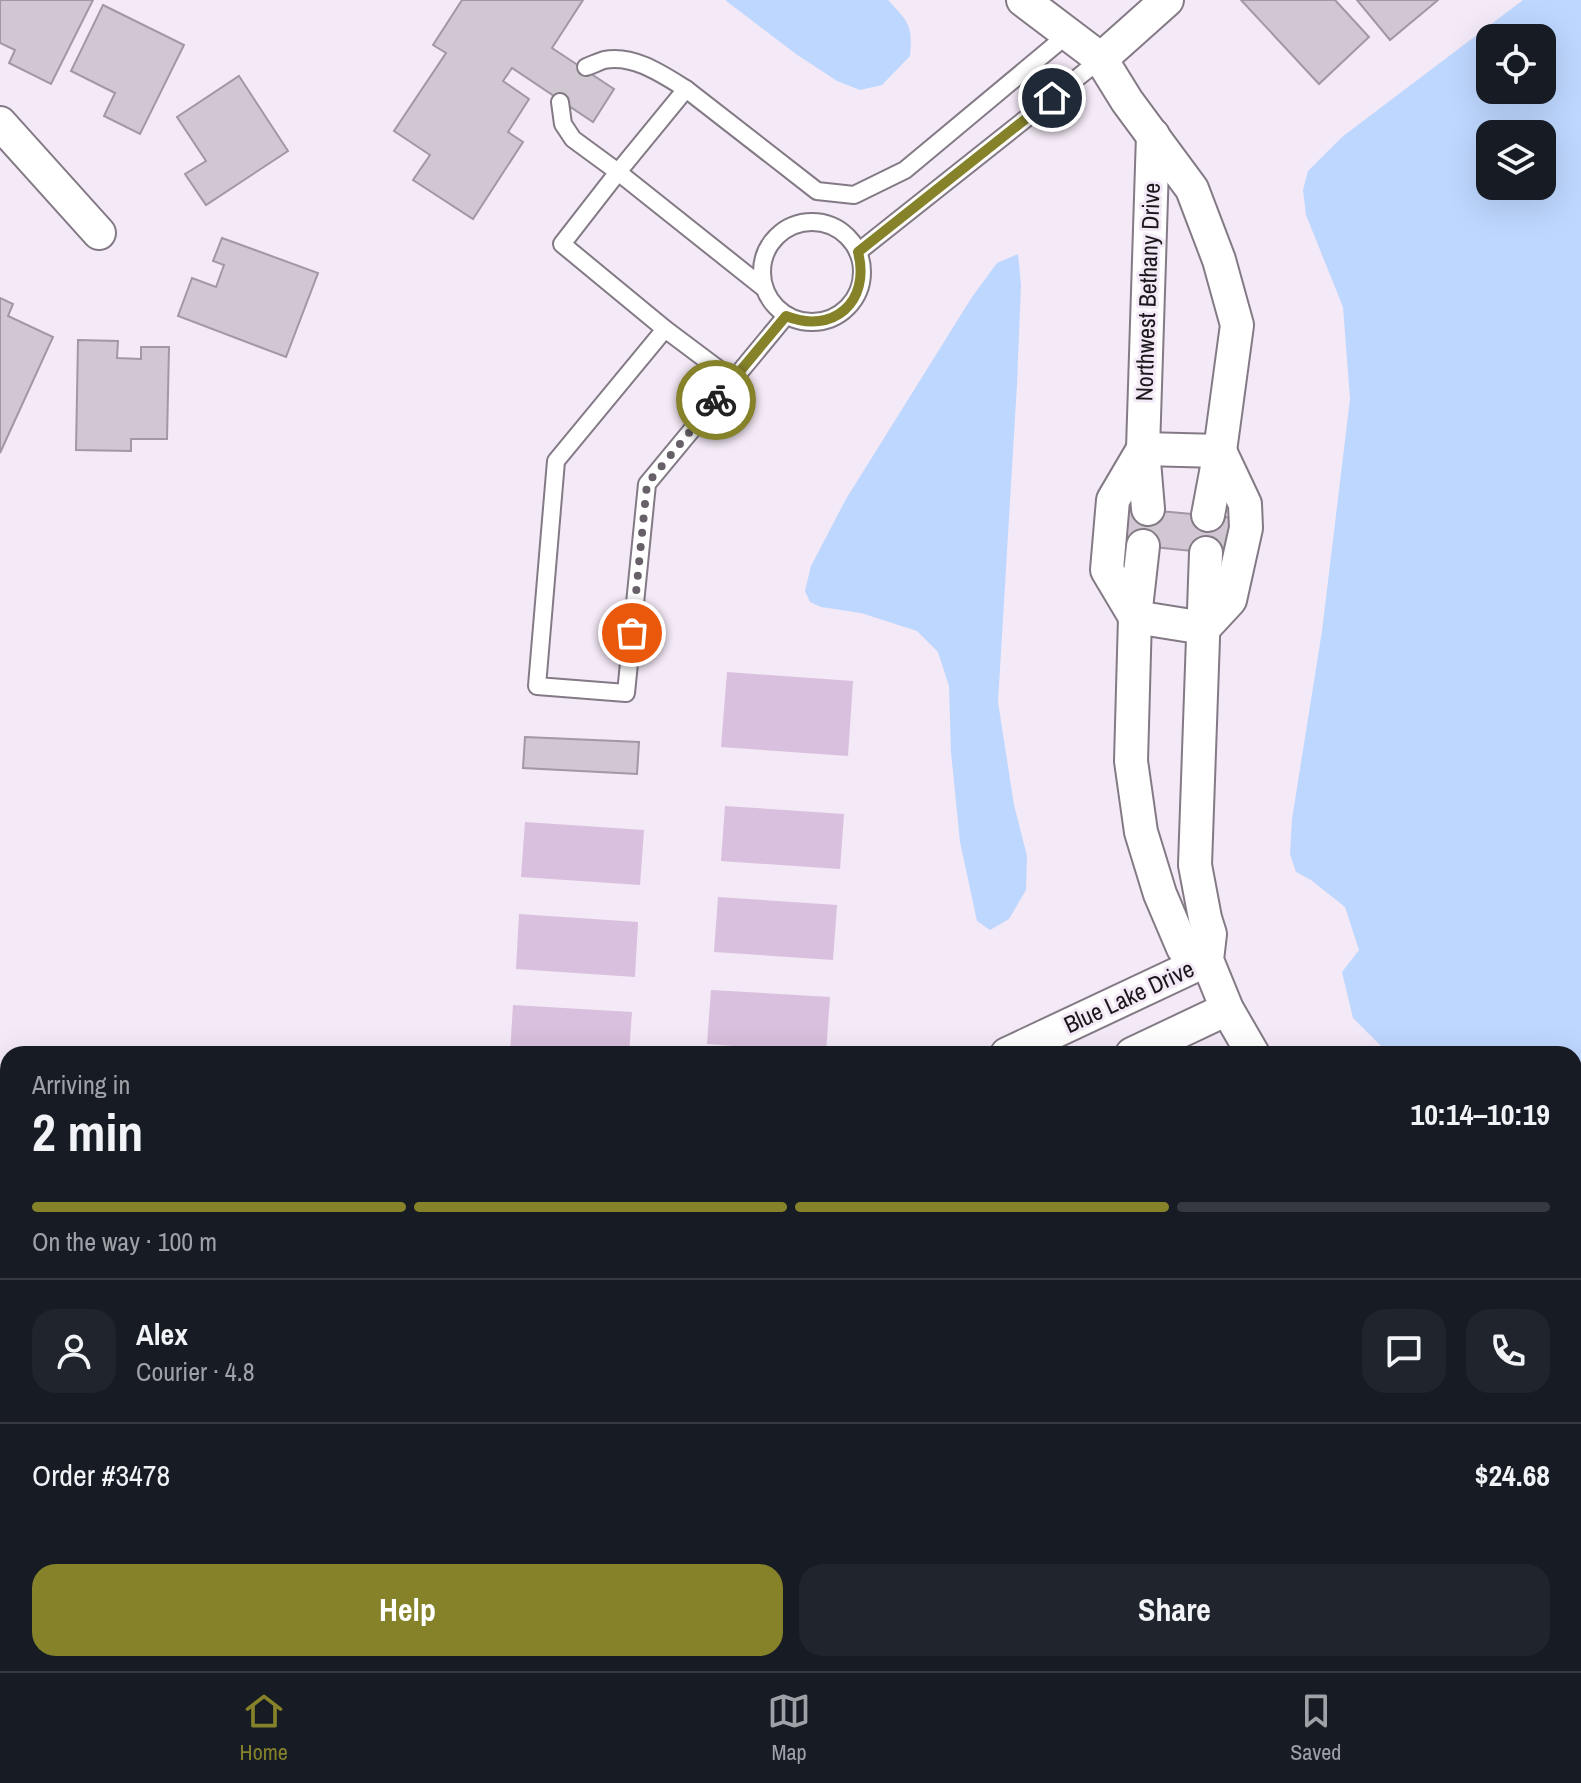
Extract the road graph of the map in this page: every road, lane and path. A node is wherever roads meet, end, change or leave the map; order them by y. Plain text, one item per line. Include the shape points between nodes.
1 (1023, 0) edge
2 (1167, 0) edge
3 (1067, 35) junction
4 (1101, 59) junction
5 (586, 67) dead end
6 (686, 89) junction
7 (560, 102) dead end
8 (0, 123) edge
9 (1153, 135) junction
10 (618, 172) junction
11 (817, 191) junction
12 (819, 222) junction
13 (99, 233) dead end
14 (858, 252) junction
15 (765, 289) junction
16 (786, 316) junction
17 (665, 329) junction
18 (733, 380) junction
19 (1143, 449) junction
20 (1220, 451) junction
21 (1148, 509) dead end
22 (1208, 515) dead end
23 (1143, 546) dead end
24 (1206, 553) dead end
25 (1135, 617) junction
26 (1204, 628) junction
27 (1207, 960) junction
28 (1227, 1009) junction
29 (1024, 1046) edge
30 (1149, 1046) edge
31 (1248, 1046) edge

1 - 3 street, Northwest Bethany Drive
2 - 4 street
3 - 4 street, Northwest Bethany Drive
3 - 11 lane via 905,170 854,195
4 - 9 street, Northwest Bethany Drive
4 - 14 lane
5 - 6 lane via 624,60
6 - 10 lane
6 - 11 lane
7 - 10 lane via 563,124 573,139
8 - 13 street
9 - 19 street, Northwest Bethany Drive
9 - 20 street, Northwest Bethany Drive via 1192,189 1237,325
10 - 15 lane
10 - 17 lane via 562,244
11 - 12 lane
12 - 14 lane via 849,238
12 - 15 lane via 786,229 773,240 761,272
14 - 16 lane via 861,283 845,310 816,322
15 - 16 lane
16 - 18 lane
17 - 18 lane
17 - 18 lane via 556,461 537,686 626,693 647,484
19 - 20 street
19 - 21 street, Northwest Bethany Drive
19 - 25 street, Northwest Bethany Drive via 1113,500 1107,570
20 - 22 street, Northwest Bethany Drive
20 - 26 street via 1245,504 1246,528 1230,600
23 - 25 street
24 - 26 street
25 - 26 street
25 - 27 street via 1131,761 1141,832 1183,948
26 - 27 street via 1195,865 1210,934
27 - 28 street
27 - 29 street, Blue Lake Drive
28 - 30 street
28 - 31 street

